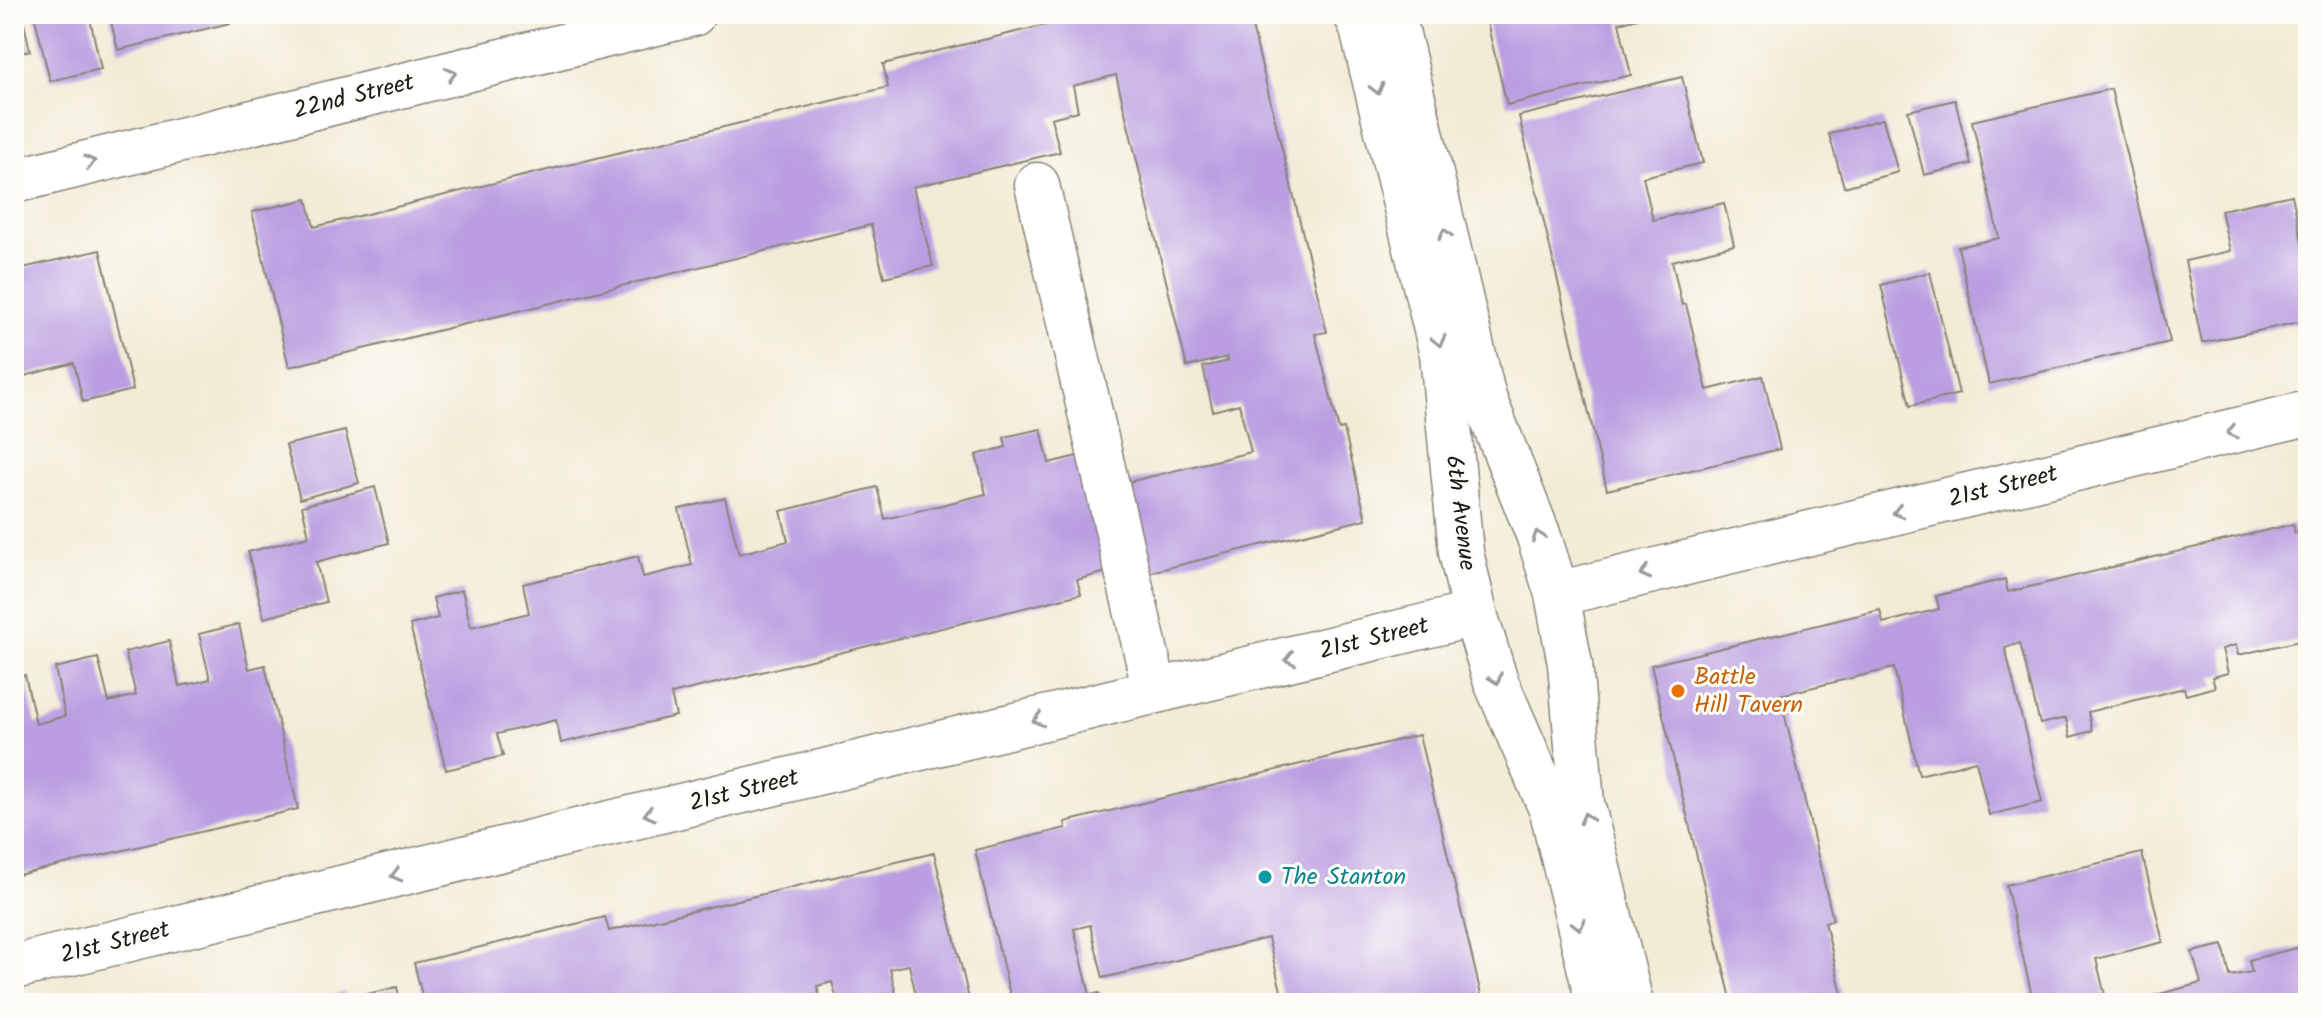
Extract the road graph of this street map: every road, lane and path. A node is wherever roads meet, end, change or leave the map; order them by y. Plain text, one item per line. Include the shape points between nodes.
1 (693, 14) edge
2 (1356, 14) edge
3 (1393, 14) edge
4 (14, 181) edge
5 (1037, 185) dead end
6 (2308, 413) edge
7 (1557, 594) junction
8 (1475, 614) junction
9 (1155, 691) junction
10 (14, 967) edge
11 (1598, 1003) edge
12 (1631, 1003) edge

4 -> 1 street, 22nd Street
2 -> 8 street, 6th Avenue via 1442,354 1461,552
7 -> 3 street via 1484,398
5 - 9 street
6 -> 7 street, 21st Street
12 -> 7 street via 1582,803 1570,664
8 -> 9 street, 21st Street
8 -> 11 street, 6th Avenue via 1496,682 1552,811
9 -> 10 street, 21st Street

